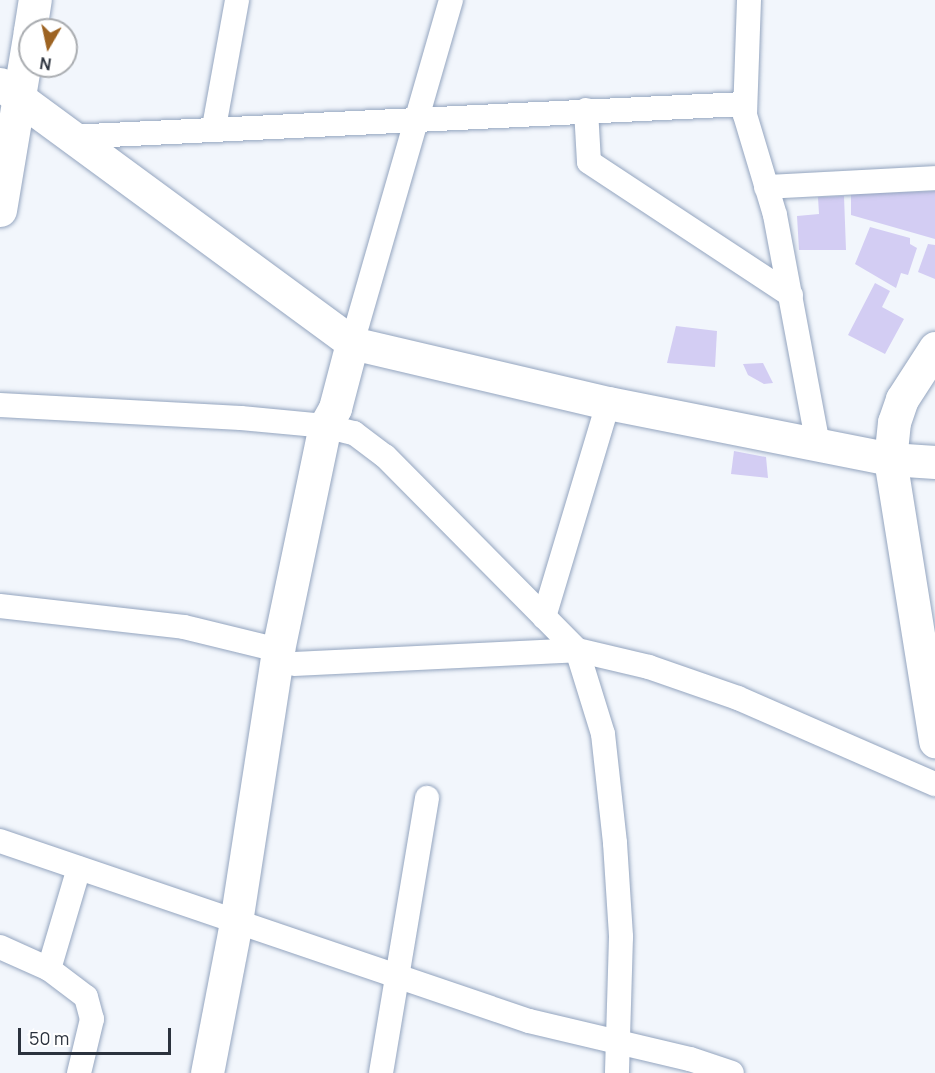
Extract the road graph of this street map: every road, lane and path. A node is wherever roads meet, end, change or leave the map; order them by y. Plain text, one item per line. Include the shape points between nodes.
1 (35, 0) edge
2 (237, 0) edge
3 (451, 0) edge
4 (749, 0) edge
5 (32, 18) edge
6 (18, 64) edge
7 (9, 90) edge
8 (743, 104) junction
9 (586, 110) junction
10 (414, 117) junction
11 (214, 127) junction
12 (69, 137) junction
13 (935, 178) edge
14 (766, 188) junction
15 (0, 210) edge
16 (791, 295) junction
17 (352, 343) junction
18 (935, 348) edge
19 (608, 403) junction
20 (0, 405) edge
21 (332, 420) junction
22 (818, 445) junction
23 (890, 459) junction
24 (935, 462) edge
25 (0, 606) edge
26 (544, 617) junction
27 (577, 650) junction
28 (286, 657) junction
29 (935, 741) edge
30 (935, 784) edge
31 (427, 798) dead end
32 (0, 841) edge
33 (79, 868) junction
34 (244, 925) junction
35 (0, 947) edge
36 (49, 969) junction
37 (396, 976) junction
38 (619, 1046) junction
39 (79, 1073) edge
40 (207, 1073) edge
41 (227, 1073) edge
42 (381, 1073) edge
43 (617, 1073) edge
44 (732, 1073) edge

1 - 5 street
2 - 11 street
3 - 10 street
4 - 8 street
6 - 7 street
7 - 12 street
7 - 15 street
8 - 9 street
8 - 14 street
9 - 10 street
9 - 16 street via 589,162
10 - 11 street
10 - 17 street
11 - 12 street
12 - 17 street
13 - 14 street
14 - 16 street
16 - 22 street
17 - 19 street
17 - 21 street
18 - 23 street via 902,399 894,422
19 - 22 street
19 - 26 street
20 - 21 street
21 - 26 street via 363,437 385,456
21 - 28 street
22 - 23 street
23 - 24 street
23 - 29 street
25 - 28 street via 184,627
26 - 27 street
27 - 28 street
27 - 30 street via 649,667 738,698
27 - 38 street via 603,734 615,843 621,937
28 - 34 street
31 - 37 street
32 - 33 street
33 - 34 street
33 - 36 street
34 - 37 street
34 - 40 street
34 - 41 street
35 - 36 street
36 - 39 street via 86,997 92,1019
37 - 38 street
37 - 42 street
38 - 43 street
38 - 44 street via 690,1059

